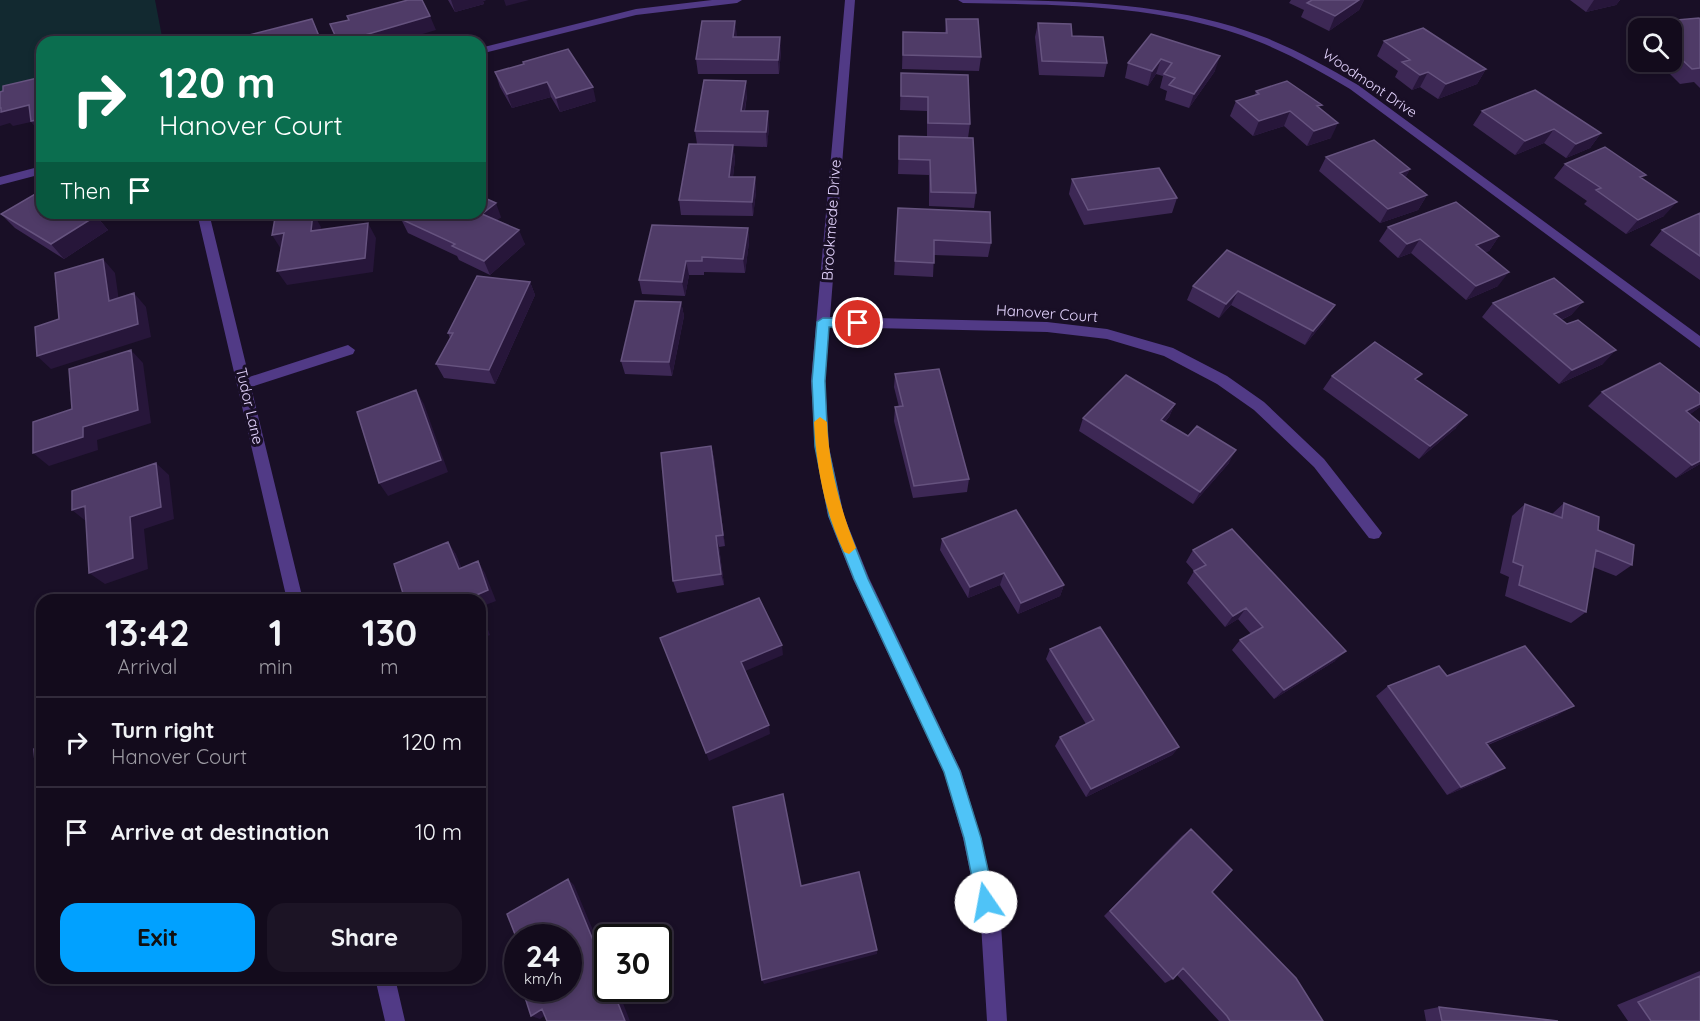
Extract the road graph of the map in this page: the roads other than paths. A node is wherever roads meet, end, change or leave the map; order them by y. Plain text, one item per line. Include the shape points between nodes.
1 (737, 0) edge
2 (850, 0) edge
3 (963, 0) edge
4 (486, 49) edge
5 (36, 172) edge
6 (0, 181) edge
7 (204, 219) edge
8 (823, 322) junction
9 (1700, 343) edge
10 (348, 350) dead end
11 (244, 384) junction
12 (1374, 533) dead end
13 (294, 594) edge
14 (386, 984) edge
15 (395, 1021) edge
16 (997, 1021) edge

1 - 4 street via 626,14
2 - 8 street, Brookmede Drive
3 - 9 street, Woodmont Drive via 1079,3 1171,12 1227,26 1299,54 1353,87
5 - 6 street
7 - 11 street, Tudor Lane
8 - 12 street, Hanover Court via 1047,327 1107,334 1168,352 1222,380 1259,406 1319,463
8 - 16 street, Brookmede Drive via 818,381 822,447 836,516 861,579 952,771 991,924
10 - 11 street
11 - 13 street, Tudor Lane
14 - 15 street

